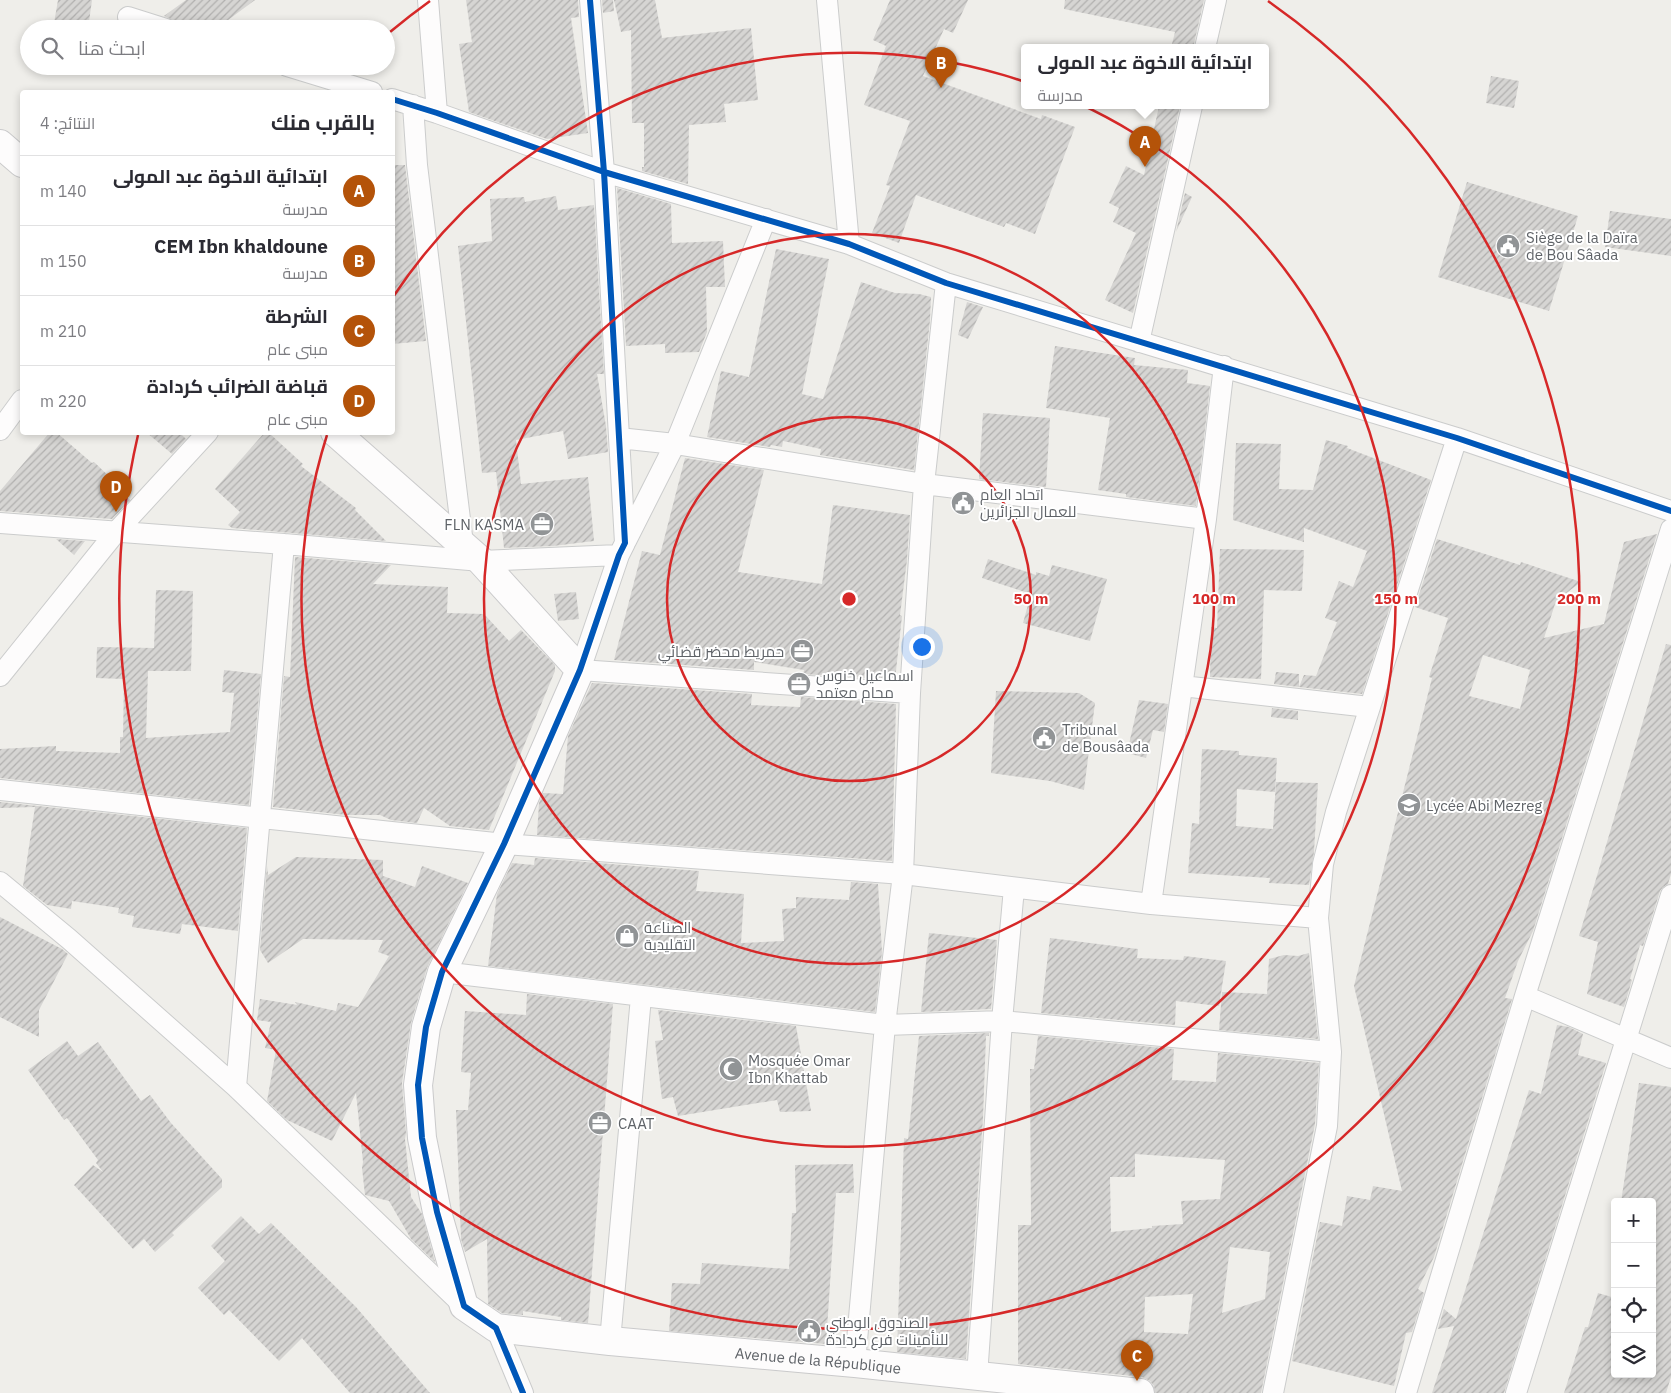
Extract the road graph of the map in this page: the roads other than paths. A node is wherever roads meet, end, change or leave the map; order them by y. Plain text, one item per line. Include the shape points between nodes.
1 (428, 0) edge
2 (590, 0) edge
3 (827, 0) edge
4 (1216, 0) edge
5 (127, 15) edge
6 (141, 20) edge
7 (1206, 44) edge
8 (316, 75) edge
9 (365, 90) edge
10 (395, 100) edge
11 (413, 105) junction
12 (1191, 109) edge
13 (437, 113) junction
14 (0, 144) edge
15 (20, 161) edge
16 (604, 172) junction
17 (766, 219) junction
18 (849, 244) junction
19 (946, 282) junction
20 (1139, 342) junction
21 (1224, 366) junction
22 (20, 403) edge
23 (0, 430) edge
24 (205, 435) edge
25 (337, 435) edge
26 (619, 438) junction
27 (1457, 438) junction
28 (674, 444) junction
29 (924, 484) junction
30 (1671, 510) edge
31 (1206, 519) junction
32 (0, 523) edge
33 (1671, 529) edge
34 (116, 532) junction
35 (284, 544) junction
36 (622, 549) junction
37 (472, 552) junction
38 (580, 670) junction
39 (0, 676) edge
40 (1182, 686) junction
41 (910, 693) junction
42 (1369, 707) junction
43 (0, 790) edge
44 (260, 816) junction
45 (504, 844) junction
46 (903, 874) junction
47 (0, 882) edge
48 (1014, 888) junction
49 (1671, 895) edge
50 (1151, 904) junction
51 (1318, 918) junction
52 (442, 972) junction
53 (1526, 996) junction
54 (641, 997) junction
55 (1002, 1021) junction
56 (885, 1025) junction
57 (1626, 1040) junction
58 (1331, 1052) junction
59 (1671, 1058) edge
60 (236, 1087) junction
61 (464, 1306) junction
62 (496, 1328) junction
63 (610, 1341) junction
64 (855, 1363) junction
65 (977, 1376) junction
66 (523, 1393) edge
67 (1140, 1393) edge
68 (1273, 1393) edge
69 (1406, 1393) edge
70 (1516, 1393) edge

1 - 13 street
2 - 16 street
3 - 18 street
4 - 7 street
5 - 6 street
8 - 9 street
10 - 11 street
11 - 13 street
11 - 37 street via 417,165
12 - 20 street
13 - 16 street
14 - 15 street
16 - 17 street
16 - 26 street
17 - 18 street
17 - 28 street
18 - 19 street
19 - 20 street
19 - 29 street
20 - 21 street
21 - 27 street
21 - 31 street
22 - 23 street
24 - 34 street
25 - 37 street
26 - 28 street
26 - 36 street
27 - 30 street
27 - 42 street
28 - 29 street
28 - 36 street
29 - 31 street
29 - 41 street
31 - 40 street
32 - 34 street
33 - 53 street
34 - 35 street
34 - 39 street
35 - 37 street
35 - 44 street
36 - 37 street
36 - 38 street
37 - 38 street
38 - 41 street
38 - 45 street
40 - 42 street
40 - 50 street
41 - 46 street
42 - 51 street via 1323,864
43 - 44 street
44 - 45 street
44 - 60 street
45 - 46 street
45 - 52 street
46 - 48 street
46 - 56 street
47 - 60 street
48 - 50 street
48 - 55 street
49 - 57 street
50 - 51 street
51 - 58 street
52 - 54 street
52 - 61 street via 426,1027 418,1085 422,1138 437,1212
53 - 57 street
53 - 69 street
54 - 56 street
54 - 63 street
55 - 56 street
55 - 58 street
55 - 65 street
56 - 64 street
57 - 59 street
57 - 70 street
58 - 68 street via 1327,1126
60 - 61 street
61 - 62 street
62 - 63 street, Avenue de la République
62 - 66 street
63 - 64 street, Avenue de la République
64 - 65 street, Avenue de la République
65 - 67 street, Avenue de la République

